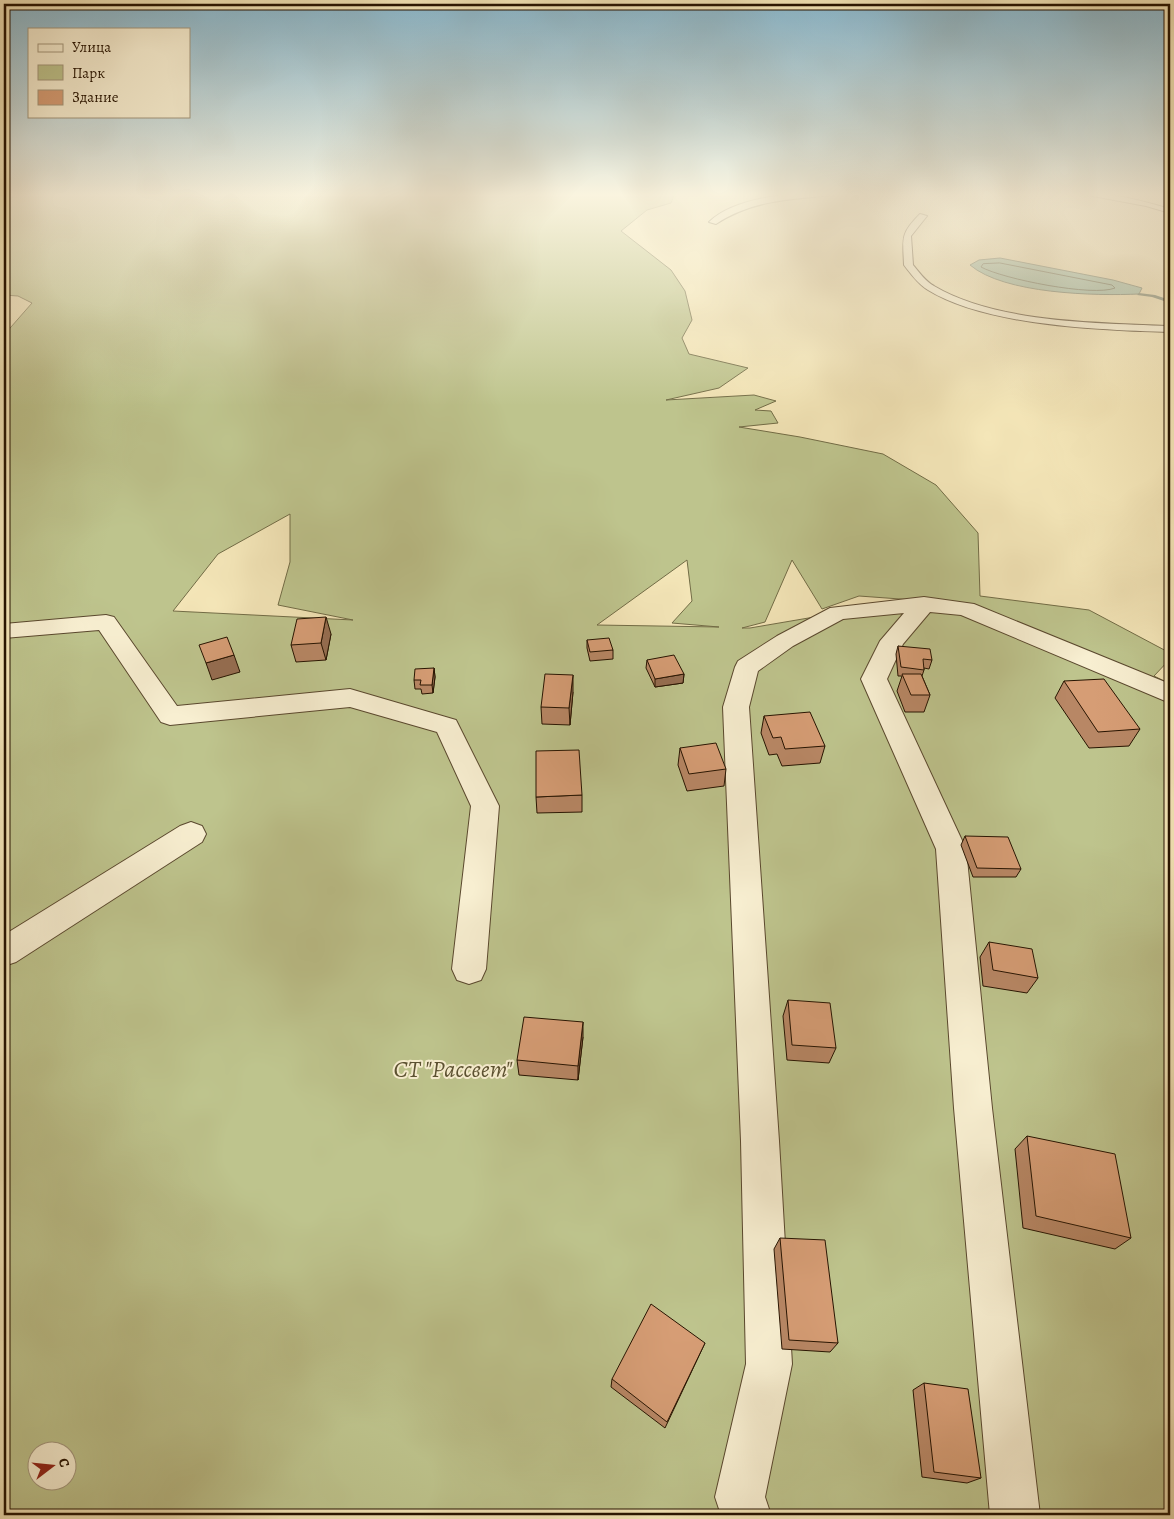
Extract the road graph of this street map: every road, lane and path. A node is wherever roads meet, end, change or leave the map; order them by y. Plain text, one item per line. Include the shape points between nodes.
1 (909, 264) edge
2 (1170, 329) edge
3 (924, 604) junction
4 (4, 631) edge
5 (1170, 694) edge
6 (191, 834) dead end
7 (4, 952) edge
8 (470, 969) dead end
9 (746, 1515) edge
10 (1014, 1515) edge

1 - 2 lane via 934,292 970,306 1017,317
3 - 5 street via 966,609
3 - 9 street via 838,613 785,641 747,667 736,707 769,1364 740,1497
3 - 10 street via 892,641 874,679 951,849 972,1108
4 - 8 street via 106,622 170,716 350,698 447,726 485,806
6 - 7 street

